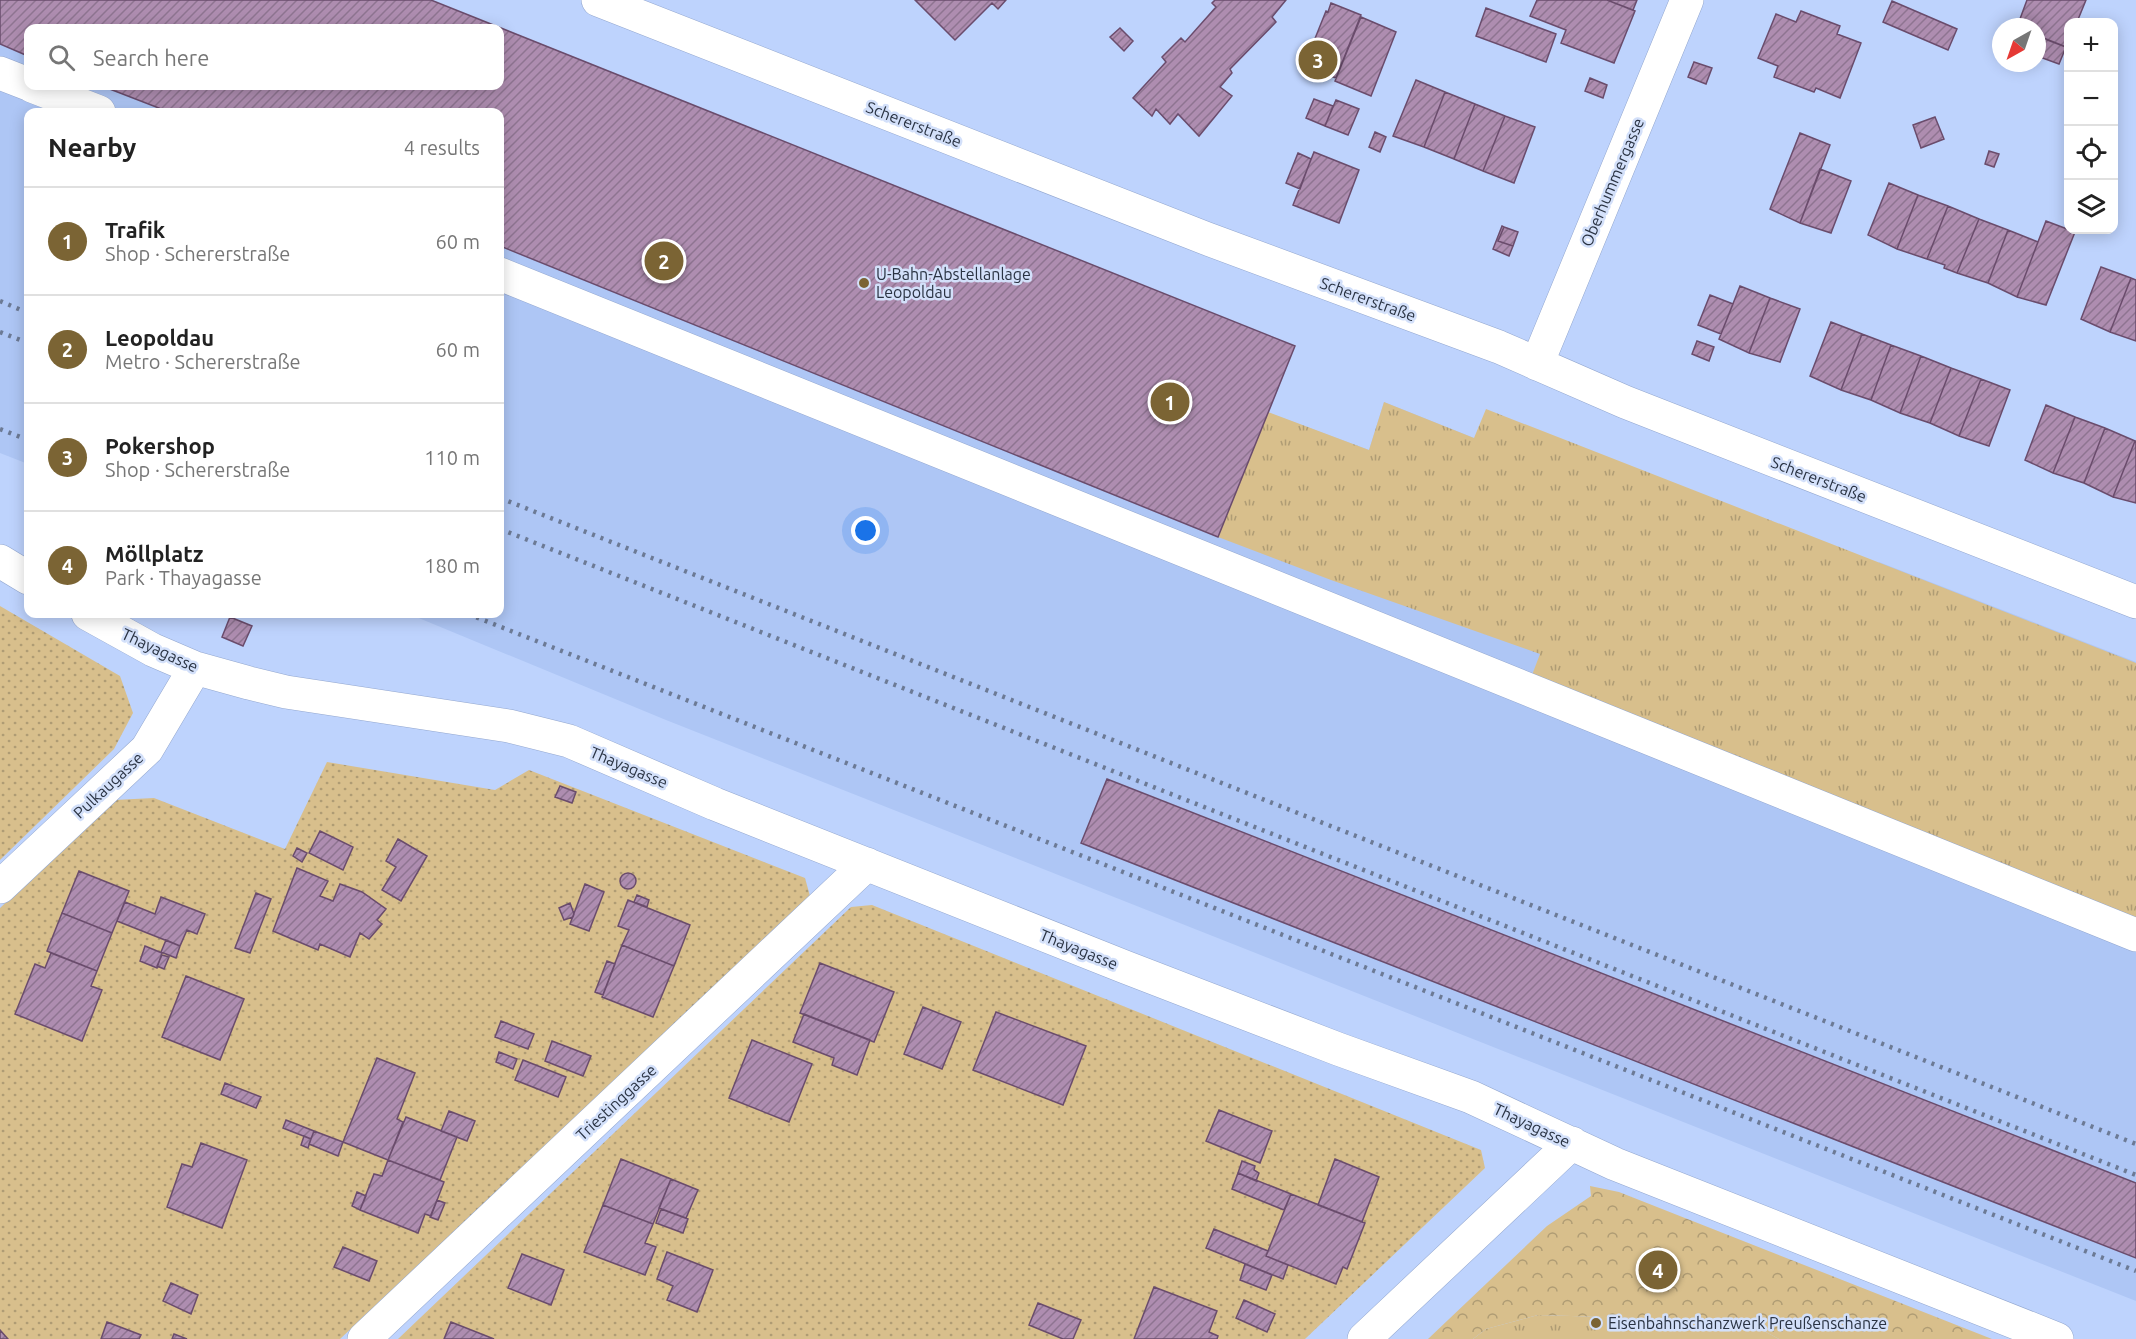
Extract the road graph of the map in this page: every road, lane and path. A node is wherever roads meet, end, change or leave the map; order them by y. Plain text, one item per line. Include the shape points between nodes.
1 (598, 0) edge
2 (1687, 0) edge
3 (0, 73) edge
4 (24, 83) edge
5 (43, 90) edge
6 (89, 108) edge
7 (504, 276) edge
8 (1537, 364) junction
9 (0, 561) edge
10 (24, 576) edge
11 (2136, 602) edge
12 (95, 618) edge
13 (195, 668) junction
14 (867, 864) junction
15 (0, 887) edge
16 (2136, 934) edge
17 (1572, 1143) junction
18 (364, 1339) edge
19 (1364, 1339) edge
20 (2057, 1339) edge

1 - 8 street, Schererstraße
2 - 8 street, Oberhummergasse
3 - 4 street
5 - 6 street
7 - 16 street
8 - 11 street, Schererstraße
9 - 10 street
12 - 13 street, Thayagasse
13 - 14 street, Thayagasse via 286,692 509,726 568,741
13 - 15 street, Pulkaugasse via 147,749
14 - 17 street, Thayagasse via 1338,1049 1471,1096
14 - 18 street, Triestinggasse
17 - 19 street
17 - 20 street, Thayagasse via 1615,1164

